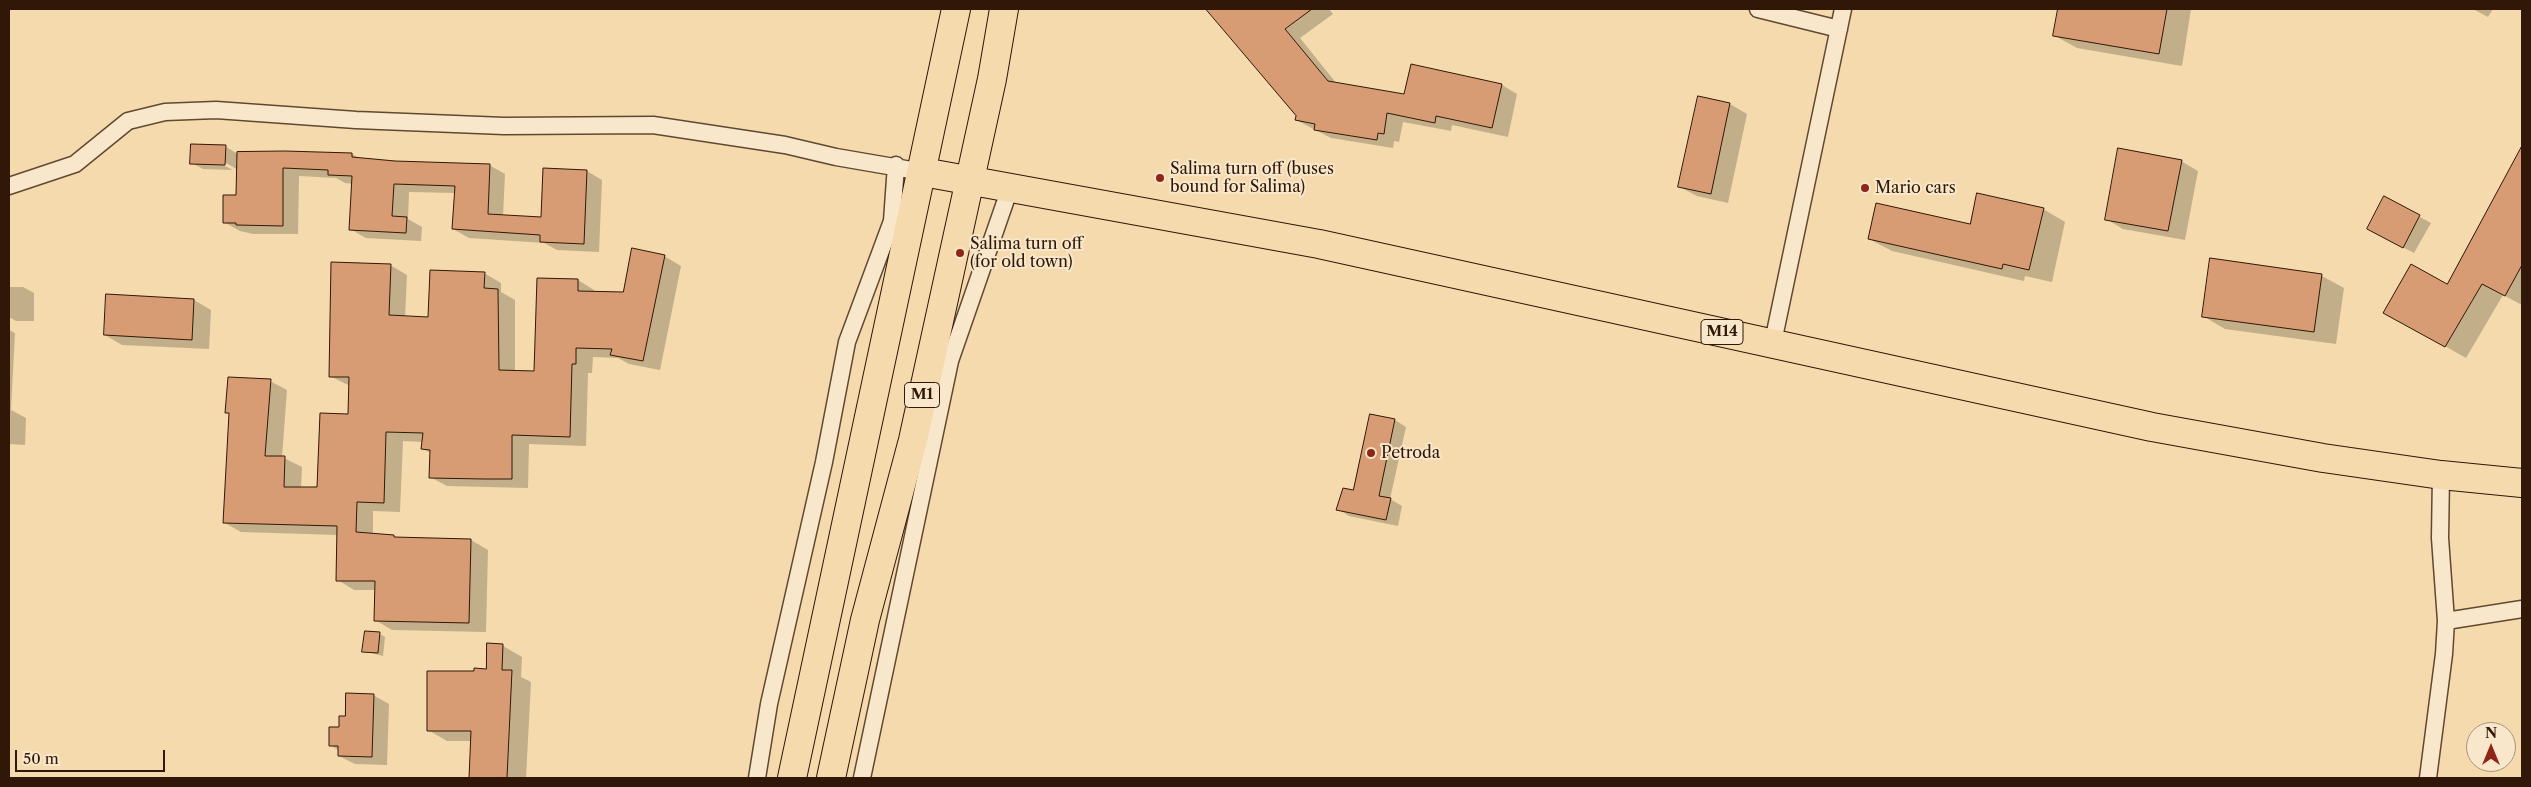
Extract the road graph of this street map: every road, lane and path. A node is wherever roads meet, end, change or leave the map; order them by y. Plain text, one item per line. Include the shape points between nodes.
1 (956, 9) edge
2 (1004, 9) edge
3 (1758, 9) edge
4 (1843, 9) edge
5 (1839, 29) junction
6 (896, 165) junction
7 (923, 172) junction
8 (969, 180) junction
9 (9, 186) edge
10 (1010, 188) junction
11 (1773, 342) junction
12 (2441, 474) junction
13 (2522, 482) edge
14 (2522, 609) edge
15 (2446, 621) junction
16 (757, 778) edge
17 (792, 778) edge
18 (831, 778) edge
19 (862, 778) edge
20 (2428, 778) edge

1 - 7 highway
2 - 8 highway, M1
3 - 5 street
4 - 5 street
5 - 11 street
6 - 7 street
6 - 9 street via 653,126 504,126 208,110 165,112 128,122 75,164
6 - 16 street via 892,221 847,342 824,462 769,704
7 - 8 highway, M14
7 - 17 highway
8 - 10 highway, M14
8 - 18 highway, M1 via 912,440 865,620
10 - 11 highway, M14 via 1319,244
10 - 19 street via 950,361
11 - 12 highway, M14 via 2152,427 2323,458
12 - 13 highway, M14
12 - 15 street via 2440,538
14 - 15 street
15 - 20 street

